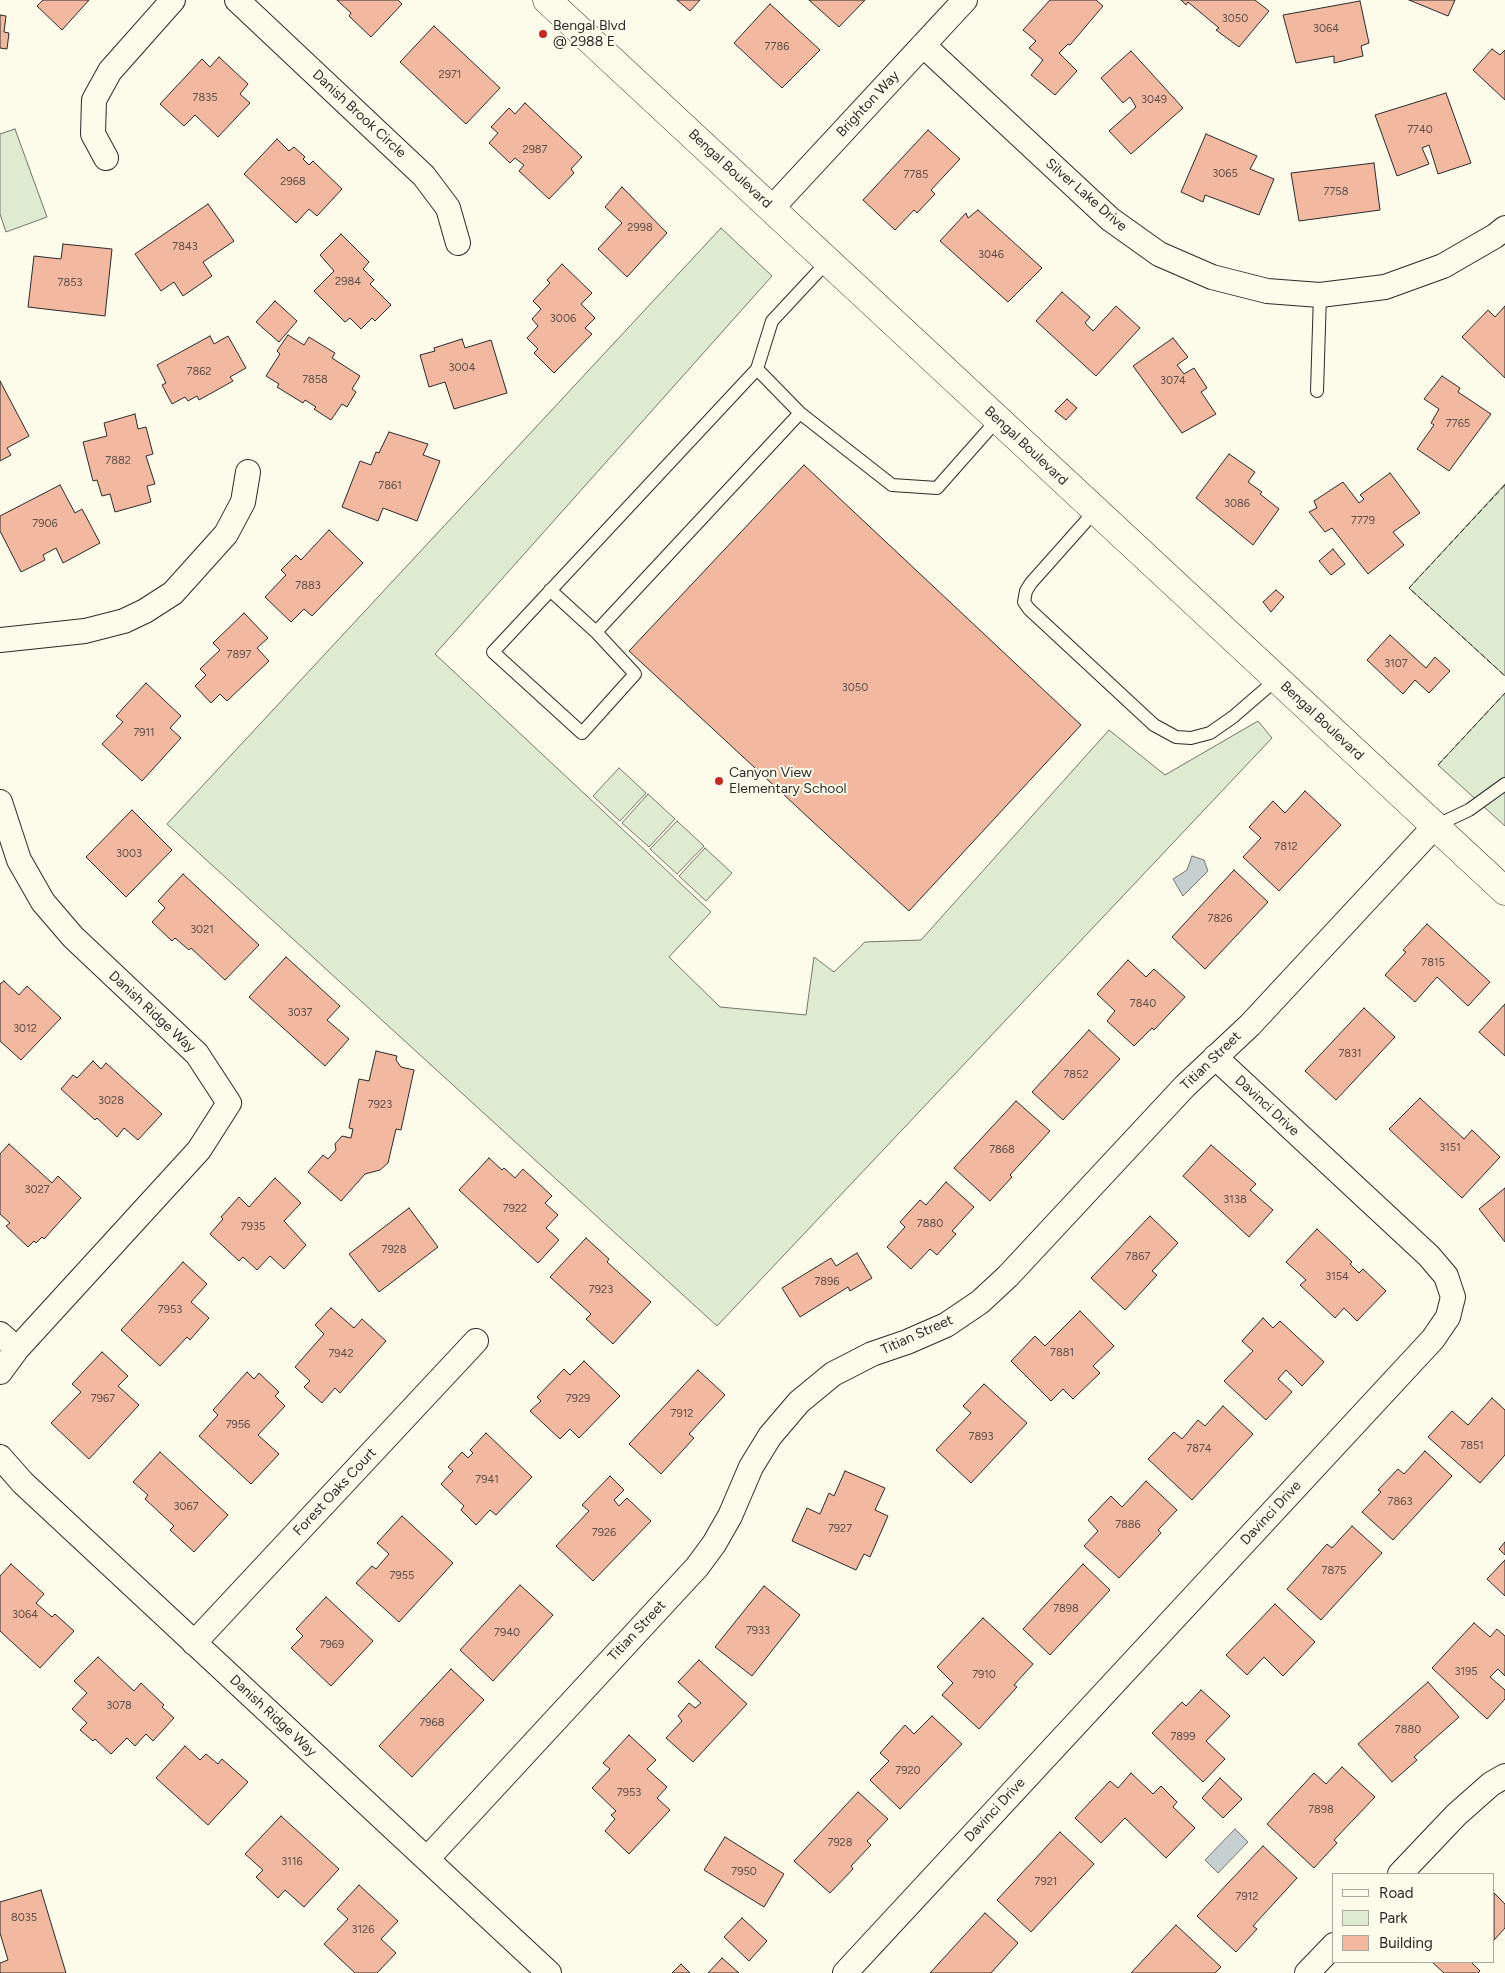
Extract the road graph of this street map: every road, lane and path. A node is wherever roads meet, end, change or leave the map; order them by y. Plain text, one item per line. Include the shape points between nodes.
1 (174, 0) edge
2 (237, 0) edge
3 (546, 0) edge
4 (965, 0) edge
5 (923, 45) junction
6 (106, 158) dead end
7 (772, 208) junction
8 (1505, 228) edge
9 (458, 243) dead end
10 (827, 262) junction
11 (1320, 295) junction
12 (757, 369) junction
13 (1317, 391) dead end
14 (800, 413) junction
15 (998, 419) junction
16 (248, 472) dead end
17 (1095, 511) junction
18 (550, 590) junction
19 (596, 632) junction
20 (0, 640) edge
21 (1277, 679) junction
22 (1505, 784) edge
23 (0, 802) edge
24 (1435, 826) junction
25 (1505, 891) edge
26 (1215, 1057) junction
27 (8, 1341) edge
28 (476, 1341) dead end
29 (0, 1372) edge
30 (0, 1457) edge
31 (194, 1643) junction
32 (1505, 1776) edge
33 (427, 1859) junction
34 (1401, 1873) edge
35 (1332, 1947) edge
36 (549, 1973) edge
37 (844, 1973) edge
38 (1307, 1973) edge

1 - 6 street via 110,70 94,100 93,134
2 - 9 street, Danish Brook Circle via 424,176 448,208
3 - 7 main road, Bengal Boulevard
4 - 5 street, Brighton Way
5 - 7 street, Brighton Way
5 - 11 street, Silver Lake Drive via 1110,220 1159,254 1212,277 1267,291
7 - 10 main road, Bengal Boulevard
8 - 11 street, Silver Lake Drive via 1435,268 1385,286
10 - 12 lane via 772,321
10 - 15 main road, Bengal Boulevard
11 - 13 lane
12 - 14 lane
12 - 18 lane
14 - 15 lane via 892,485 938,488
14 - 19 lane
15 - 17 main road, Bengal Boulevard
16 - 20 street via 243,502 226,534 173,593 124,621 86,631
17 - 21 main road, Bengal Boulevard
17 - 21 lane via 1031,582 1024,602 1154,725 1176,737 1191,738 1210,733 1233,718
18 - 19 lane
18 - 19 lane via 493,652 582,733 634,674
21 - 24 main road, Bengal Boulevard
22 - 24 lane via 1469,810
23 - 27 street, Danish Ridge Way via 19,860 43,902 73,937 197,1054 229,1103 199,1150
24 - 25 main road, Bengal Boulevard
24 - 26 street, Titian Street via 1250,1025
26 - 33 street, Titian Street via 980,1302 946,1325 872,1354 833,1374 800,1402 770,1436 751,1467 722,1530 697,1567
26 - 37 street, Davinci Drive via 1429,1256 1446,1276 1453,1297 1448,1317 1433,1339
27 - 29 street, Danish Ridge Way
28 - 31 street, Forest Oaks Court
30 - 31 street, Danish Ridge Way via 23,1483
31 - 33 street, Danish Ridge Way
32 - 34 street via 1456,1815
33 - 36 street, Danish Ridge Way
35 - 38 street

